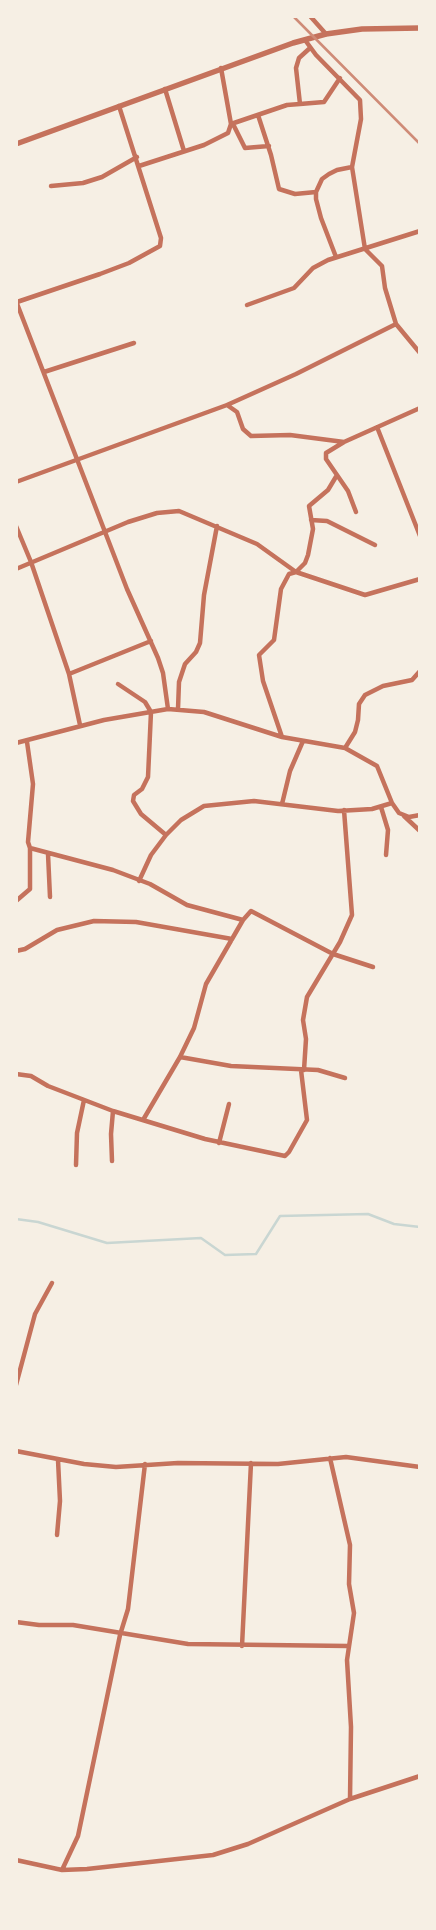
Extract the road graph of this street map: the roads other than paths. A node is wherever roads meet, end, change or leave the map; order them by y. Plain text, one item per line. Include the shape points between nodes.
1 (310, 16) edge
2 (420, 28) edge
3 (326, 34) junction
4 (305, 40) junction
5 (310, 48) junction
6 (221, 68) junction
7 (340, 78) junction
8 (165, 89) junction
9 (300, 104) junction
10 (119, 106) junction
11 (258, 115) junction
12 (232, 124) junction
13 (16, 144) edge
14 (269, 146) junction
15 (184, 151) junction
16 (137, 158) junction
17 (139, 166) junction
18 (352, 167) junction
19 (51, 186) dead end
20 (316, 192) junction
21 (420, 231) edge
22 (365, 248) junction
23 (336, 257) junction
24 (16, 302) edge
25 (247, 306) dead end
26 (396, 324) junction
27 (134, 343) dead end
28 (420, 353) edge
29 (44, 372) junction
30 (227, 405) junction
31 (420, 408) edge
32 (377, 427) junction
33 (344, 442) junction
34 (77, 459) junction
35 (337, 475) junction
36 (16, 482) edge
37 (356, 512) dead end
38 (311, 520) junction
39 (16, 526) edge
40 (216, 526) junction
41 (106, 532) junction
42 (420, 536) edge
43 (375, 544) dead end
44 (31, 562) junction
45 (16, 569) edge
46 (296, 572) junction
47 (420, 579) edge
48 (151, 641) junction
49 (420, 671) edge
50 (69, 674) junction
51 (118, 684) dead end
52 (168, 709) junction
53 (178, 709) junction
54 (151, 712) junction
55 (80, 725) junction
56 (282, 738) junction
57 (303, 741) junction
58 (26, 742) junction
59 (16, 743) edge
60 (344, 748) junction
61 (392, 803) junction
62 (282, 804) junction
63 (381, 807) junction
64 (344, 810) junction
65 (403, 815) junction
66 (420, 815) edge
67 (420, 831) edge
68 (166, 835) junction
69 (30, 848) junction
70 (48, 854) junction
71 (386, 856) dead end
72 (139, 881) junction
73 (50, 897) dead end
74 (16, 901) edge
75 (243, 920) junction
76 (232, 939) junction
77 (16, 951) edge
78 (333, 954) junction
79 (373, 967) dead end
80 (180, 1057) junction
81 (302, 1070) junction
82 (16, 1074) edge
83 (345, 1078) dead end
84 (84, 1100) junction
85 (229, 1104) dead end
86 (114, 1111) junction
87 (143, 1120) junction
88 (219, 1143) junction
89 (112, 1161) dead end
90 (76, 1165) dead end
91 (52, 1283) dead end
92 (16, 1385) edge
93 (16, 1451) edge
94 (330, 1458) junction
95 (58, 1460) junction
96 (251, 1463) junction
97 (145, 1464) junction
98 (420, 1467) edge
99 (57, 1535) dead end
100 (16, 1622) edge
101 (120, 1635) junction
102 (242, 1646) junction
103 (348, 1646) junction
104 (420, 1776) edge
105 (350, 1799) junction
106 (16, 1860) edge
107 (62, 1870) junction

1 - 3 street
2 - 3 street via 362,29
3 - 4 street
4 - 5 street
4 - 6 street
5 - 7 street
5 - 9 street via 299,58 296,68
6 - 8 street
6 - 12 street
7 - 9 street via 324,102
7 - 18 street via 358,96 362,108
8 - 10 street
8 - 15 street
9 - 11 street
10 - 13 street
10 - 16 street
11 - 12 street
11 - 14 street
12 - 14 street via 246,148
12 - 15 street via 228,133 221,137
14 - 20 street via 279,189 294,194
15 - 17 street
16 - 17 street
16 - 19 street via 102,177 83,183
17 - 24 street via 161,238 158,248 69,286
18 - 20 street via 329,174
18 - 22 street
20 - 23 street
21 - 22 street
22 - 23 street
22 - 26 street via 382,266
23 - 25 street via 321,263 294,288
24 - 29 street
26 - 28 street
26 - 30 street
27 - 29 street
29 - 34 street
30 - 33 street via 237,412 243,429 251,436 290,436
30 - 34 street
31 - 32 street
32 - 33 street
32 - 42 street
33 - 35 street via 326,453 326,459
34 - 36 street
34 - 41 street
35 - 37 street
35 - 38 street via 328,490 309,506
38 - 43 street via 327,522
38 - 46 street via 313,530 308,555
39 - 44 street
40 - 41 street via 170,511 128,522
40 - 46 street via 257,544
40 - 53 street via 204,595 202,632 196,652 185,664 179,682
41 - 44 street
41 - 48 street
44 - 45 street
44 - 50 street
46 - 47 street via 365,595
46 - 56 street via 289,574 281,589 274,640 259,655 263,682
48 - 50 street
48 - 52 street via 163,673
49 - 60 street via 412,680 383,686 365,695 359,704 355,732
50 - 55 street
51 - 54 street via 145,702
52 - 53 street
52 - 54 street
53 - 56 street via 204,712
54 - 55 street
54 - 68 street via 148,777 133,801 142,814
55 - 58 street
56 - 57 street
57 - 60 street
57 - 62 street via 290,770
58 - 59 street
58 - 69 street via 33,784
60 - 61 street via 377,766
61 - 63 street
61 - 65 street
62 - 64 street
62 - 68 street via 254,801 204,806 180,820
63 - 64 street
63 - 71 street via 388,830
64 - 78 street via 352,915
65 - 66 street
65 - 67 street
68 - 72 street via 151,855
69 - 70 street
69 - 74 street via 30,890
70 - 72 street via 100,866
70 - 73 street
72 - 75 street via 187,905
75 - 76 street
75 - 78 street via 251,911
76 - 77 street via 136,922 94,921 57,930
76 - 80 street via 206,984 197,1022
78 - 79 street
78 - 81 street via 314,982 304,1005 302,1020 306,1038
80 - 81 street via 231,1066
80 - 87 street
81 - 83 street via 318,1070
81 - 88 street via 307,1120 287,1154 279,1156
82 - 84 street via 30,1076
84 - 86 street
84 - 90 street via 77,1133
85 - 88 street
86 - 87 street
86 - 89 street
87 - 88 street
91 - 92 street via 35,1314
93 - 95 street
94 - 96 street via 286,1464
94 - 98 street via 346,1457
94 - 103 street via 349,1536 349,1584 354,1613
95 - 97 street via 116,1467
95 - 99 street via 60,1501
96 - 97 street
96 - 102 street
97 - 101 street via 133,1582 126,1622
100 - 101 street via 73,1625
101 - 102 street via 188,1644
101 - 107 street via 78,1836
102 - 103 street
103 - 105 street
104 - 105 street
105 - 107 street via 248,1844 213,1855
106 - 107 street

